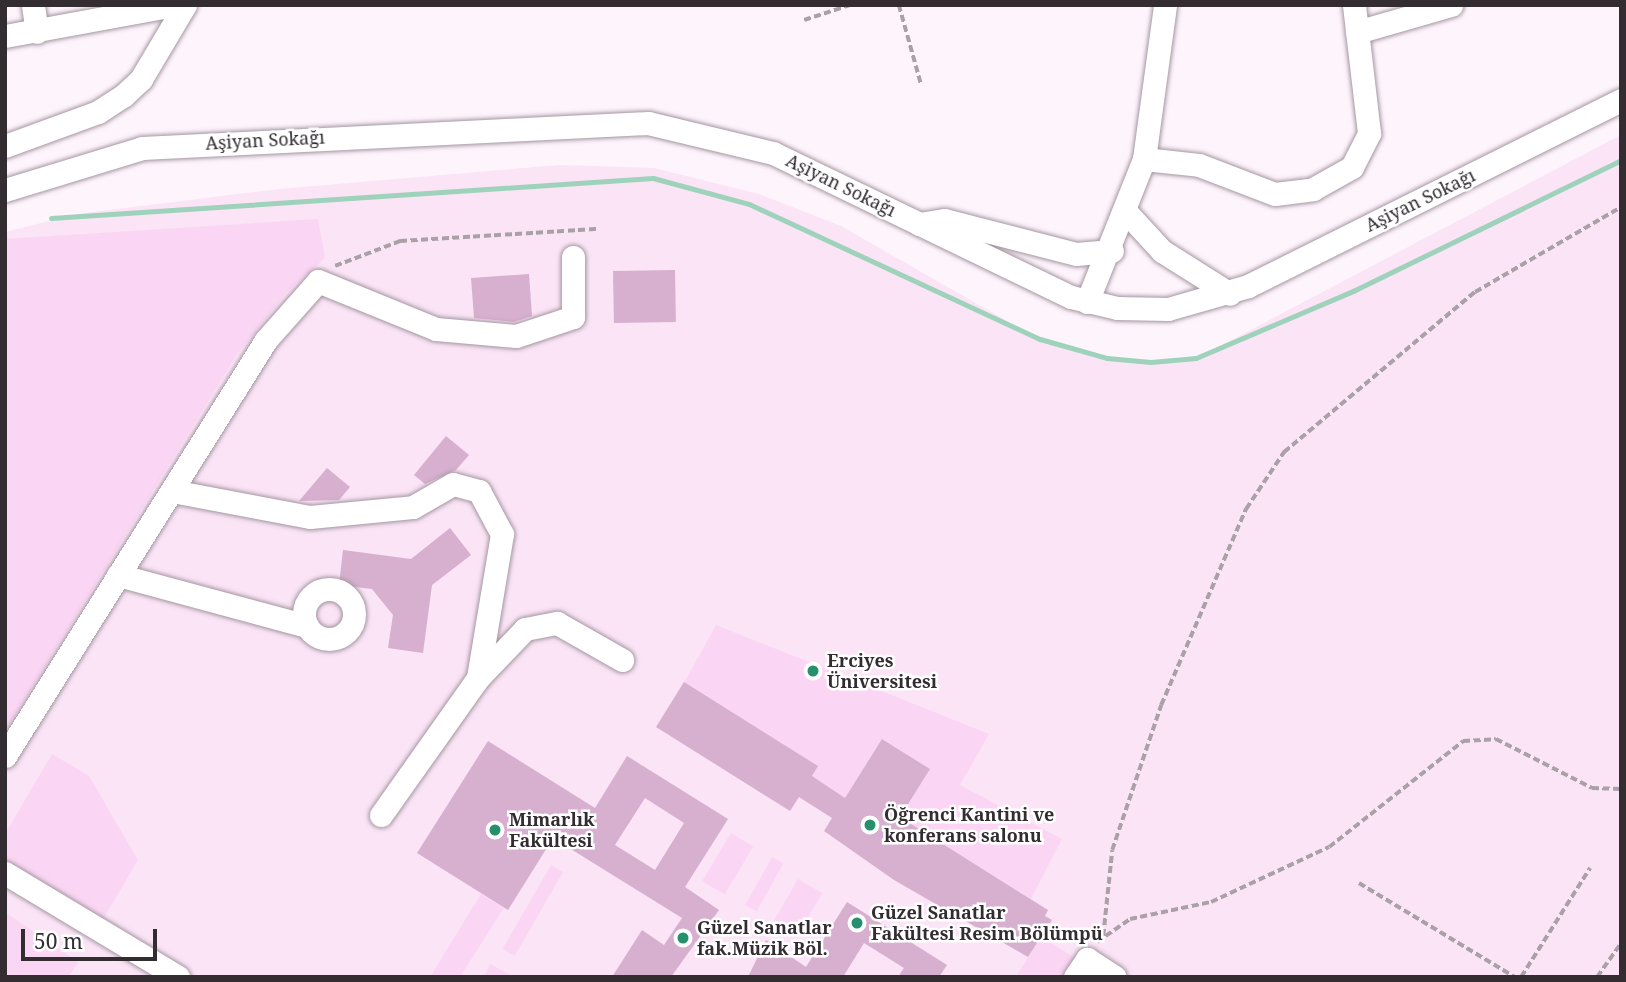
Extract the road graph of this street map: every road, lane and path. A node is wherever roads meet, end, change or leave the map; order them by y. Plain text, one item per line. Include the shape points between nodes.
1 (33, 5) edge
2 (174, 5) edge
3 (185, 5) edge
4 (850, 5) edge
5 (899, 5) edge
6 (1165, 5) edge
7 (1354, 5) edge
8 (1451, 5) edge
9 (804, 20) dead end
10 (37, 32) junction
11 (1357, 32) junction
12 (5, 36) edge
13 (921, 84) dead end
14 (1621, 100) edge
15 (5, 146) edge
16 (1144, 159) junction
17 (5, 190) edge
18 (1621, 207) edge
19 (1127, 213) junction
20 (919, 224) junction
21 (599, 229) dead end
22 (1112, 251) junction
23 (573, 257) dead end
24 (318, 281) junction
25 (1230, 294) junction
26 (1087, 302) junction
27 (172, 491) junction
28 (118, 575) junction
29 (307, 626) dead end
30 (622, 660) dead end
31 (478, 678) junction
32 (5, 756) edge
33 (1621, 789) edge
34 (381, 815) dead end
35 (1590, 868) dead end
36 (5, 873) edge
37 (1359, 883) dead end
38 (1621, 943) edge
39 (178, 977) edge
40 (1075, 977) edge
41 (1115, 977) edge
42 (1515, 977) edge
43 (1521, 977) edge
44 (1597, 977) edge

1 - 10 street
2 - 10 street
3 - 15 street via 141,79 123,96 98,111
4 - 9 path
5 - 13 path
6 - 16 street
7 - 11 street
8 - 11 street
10 - 12 street
11 - 16 street via 1369,133 1359,160 1340,176 1313,189 1275,194 1199,165
14 - 25 street, Aşiyan Sokağı
16 - 19 street
17 - 20 street, Aşiyan Sokağı via 142,148 618,120 697,131 773,153
18 - 33 path via 1475,292 1283,452 1246,509 1161,705 1112,850 1103,936 1130,919 1211,902 1299,863 1358,827 1462,741 1496,739 1592,788
19 - 22 street
19 - 25 street via 1162,251
20 - 22 street via 944,220 1076,254
20 - 26 street, Aşiyan Sokağı
21 - 24 path via 384,244 354,254
22 - 26 street
23 - 24 street via 573,317 516,336 436,330
24 - 27 street via 265,341
25 - 26 street, Aşiyan Sokağı via 1168,309
27 - 28 street
27 - 31 street via 310,517 413,507 453,484 479,491 502,534
28 - 29 street
28 - 32 street
30 - 31 street via 565,626 540,622 525,629
31 - 34 street
35 - 43 path
36 - 39 street
37 - 42 path
38 - 44 path
40 - 41 street via 1087,959

